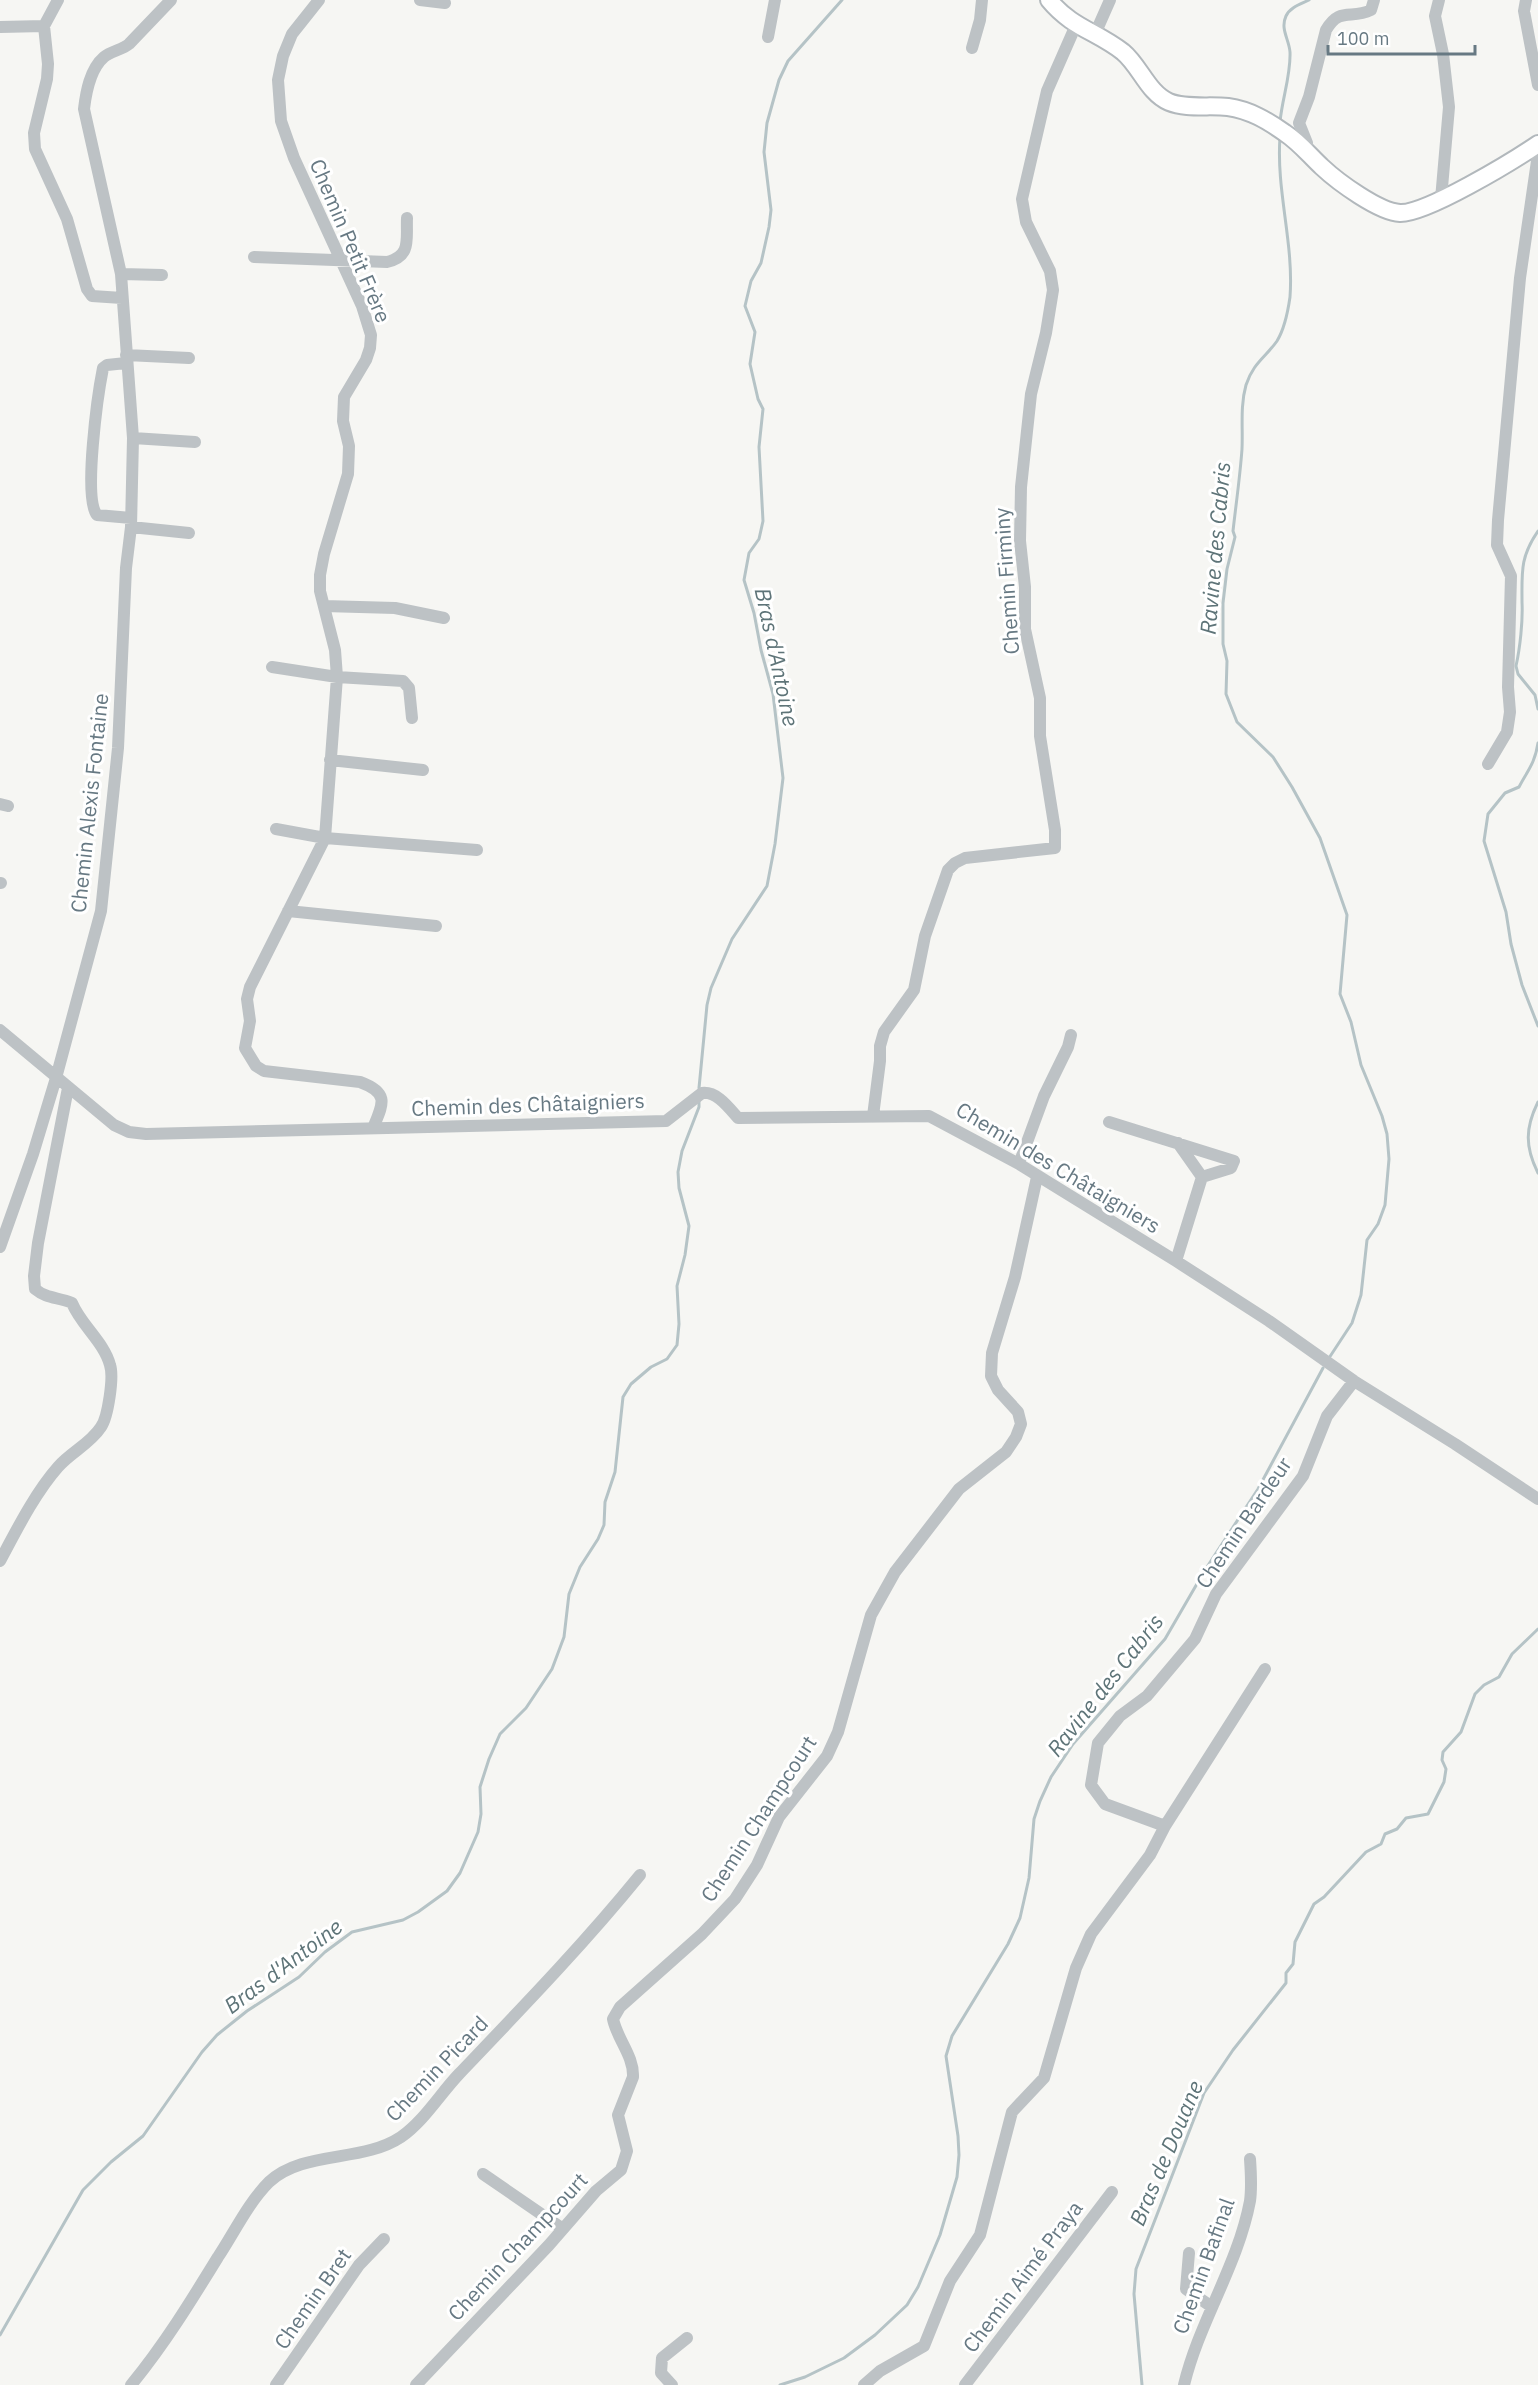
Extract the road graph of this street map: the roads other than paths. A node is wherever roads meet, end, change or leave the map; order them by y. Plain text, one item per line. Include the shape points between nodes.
1 (58, 0) edge
2 (171, 0) edge
3 (319, 0) edge
4 (420, 0) edge
5 (775, 0) edge
6 (982, 0) edge
7 (1049, 0) edge
8 (1110, 0) edge
9 (1374, 0) edge
10 (1439, 0) edge
11 (1526, 0) edge
12 (445, 3) dead end
13 (1076, 25) junction
14 (44, 26) junction
15 (0, 27) edge
16 (1095, 34) junction
17 (768, 37) dead end
18 (972, 48) dead end
19 (1538, 85) edge
20 (1301, 146) junction
21 (1536, 146) edge
22 (1441, 199) junction
23 (407, 218) dead end
24 (254, 257) dead end
25 (340, 258) junction
26 (121, 274) junction
27 (162, 275) dead end
28 (122, 298) junction
29 (189, 358) dead end
30 (126, 359) junction
31 (133, 438) junction
32 (195, 442) dead end
33 (131, 522) junction
34 (189, 533) dead end
35 (324, 606) junction
36 (444, 618) dead end
37 (272, 667) dead end
38 (337, 677) junction
39 (412, 718) dead end
40 (330, 760) junction
41 (1488, 764) dead end
42 (423, 770) dead end
43 (276, 829) dead end
44 (325, 838) junction
45 (477, 850) dead end
46 (288, 911) junction
47 (436, 926) dead end
48 (0, 1030) edge
49 (1071, 1035) dead end
50 (56, 1078) junction
51 (68, 1088) junction
52 (873, 1116) junction
53 (1109, 1122) dead end
54 (372, 1128) junction
55 (1178, 1143) junction
56 (1019, 1164) junction
57 (1037, 1177) junction
58 (1202, 1178) junction
59 (0, 1247) edge
60 (1176, 1262) junction
61 (1354, 1381) junction
62 (1538, 1499) edge
63 (1, 1558) edge
64 (1265, 1669) dead end
65 (1165, 1826) junction
66 (640, 1875) dead end
67 (1250, 2159) dead end
68 (483, 2174) dead end
69 (1112, 2192) dead end
70 (563, 2229) junction
71 (384, 2239) dead end
72 (1189, 2253) dead end
73 (1212, 2307) junction
74 (687, 2338) dead end
75 (131, 2385) edge
76 (276, 2385) edge
77 (416, 2385) edge
78 (672, 2385) edge
79 (864, 2385) edge
80 (965, 2385) edge
81 (1184, 2385) edge

1 - 14 street
2 - 26 street, Chemin Alexis Fontaine via 129,44 105,56 94,70 86,95 84,109
3 - 25 street, Chemin Petit Frère via 292,34 283,56 278,99 294,158
4 - 12 street
5 - 17 street
6 - 18 street
7 - 13 main road
8 - 16 street
9 - 20 street via 1371,10 1346,13 1326,30 1299,123 1307,143
10 - 22 street via 1435,16 1449,107
11 - 19 street via 1524,11
13 - 16 main road
13 - 52 street, Chemin Firminy via 1047,91 1022,199 1026,222 1050,271 1053,290 1031,394 1021,487 1020,541 1025,629 1040,698 1040,736 1055,848 965,858 948,870 926,936 914,990 884,1032
14 - 15 street
14 - 28 street via 47,79 34,133 35,149 67,219 87,289 92,296
16 - 20 main road via 1124,53 1156,93 1171,103 1244,110
20 - 22 main road via 1331,176 1382,208 1402,213
21 - 22 main road
21 - 41 street via 1498,519 1497,545 1511,576 1510,711 1507,732
23 - 25 street via 406,249 400,258 387,262
24 - 25 street
25 - 35 street, Chemin Petit Frère via 371,335 366,360 344,397 348,474 320,575
26 - 27 street
26 - 28 street, Chemin Alexis Fontaine
28 - 30 street, Chemin Alexis Fontaine
29 - 30 street
30 - 31 street, Chemin Alexis Fontaine
30 - 33 street via 103,368 90,499 97,515
31 - 32 street
31 - 33 street, Chemin Alexis Fontaine
33 - 34 street
33 - 50 street, Chemin Alexis Fontaine via 118,748 101,911
35 - 36 street via 395,608
35 - 38 street, Chemin Petit Frère
37 - 38 street
38 - 39 street via 403,681 409,688
38 - 40 street, Chemin Petit Frère
40 - 42 street
40 - 44 street, Chemin Petit Frère
43 - 44 street
44 - 45 street
44 - 46 street, Chemin Petit Frère
46 - 47 street
46 - 54 street, Chemin Petit Frère via 250,987 245,1048 264,1071 372,1086 380,1093 383,1104
48 - 50 street, Chemin des Châtaigniers
49 - 56 street
50 - 51 street, Chemin des Châtaigniers
50 - 59 street, Chemin Alexis Fontaine
51 - 54 street, Chemin des Châtaigniers via 100,1115 129,1132
51 - 63 street via 34,1282 35,1289 45,1297 72,1303 77,1316 103,1349 111,1366 108,1404 102,1426 56,1469
52 - 54 street, Chemin des Châtaigniers via 738,1118 709,1092 666,1120
52 - 56 street, Chemin des Châtaigniers via 929,1116
53 - 55 street
55 - 58 street
55 - 58 street via 1234,1161 1231,1168
56 - 57 street, Chemin des Châtaigniers
57 - 60 street, Chemin des Châtaigniers
57 - 70 street, Chemin Champcourt via 1015,1277 992,1353 991,1376 1018,1412 1021,1424 1016,1437 1006,1452 959,1489 895,1572 872,1615 838,1732 827,1756 779,1817 757,1865 735,1899 620,2007 613,2019 633,2063 633,2077 618,2115 626,2142 625,2161 621,2170 596,2191
58 - 60 street
60 - 61 street, Chemin des Châtaigniers
61 - 62 street, Chemin des Châtaigniers
61 - 65 street, Chemin Bardeur via 1327,1416 1303,1476 1216,1594 1195,1639 1147,1696 1120,1716 1098,1743 1091,1785 1105,1804
64 - 65 street
65 - 79 street via 1150,1855 1091,1934 1076,1968 1044,2078 1012,2112 980,2235 950,2281 924,2346 880,2371
66 - 75 street, Chemin Picard via 594,1931 410,2130 378,2148 285,2170 267,2185
67 - 73 street, Chemin Bafinal via 1250,2202
68 - 70 street
69 - 80 street, Chemin Aimé Praya
70 - 77 street, Chemin Champcourt
71 - 76 street, Chemin Bret via 359,2265
72 - 73 street via 1186,2289
73 - 81 street, Chemin Bafinal
74 - 78 street via 662,2358 661,2373

